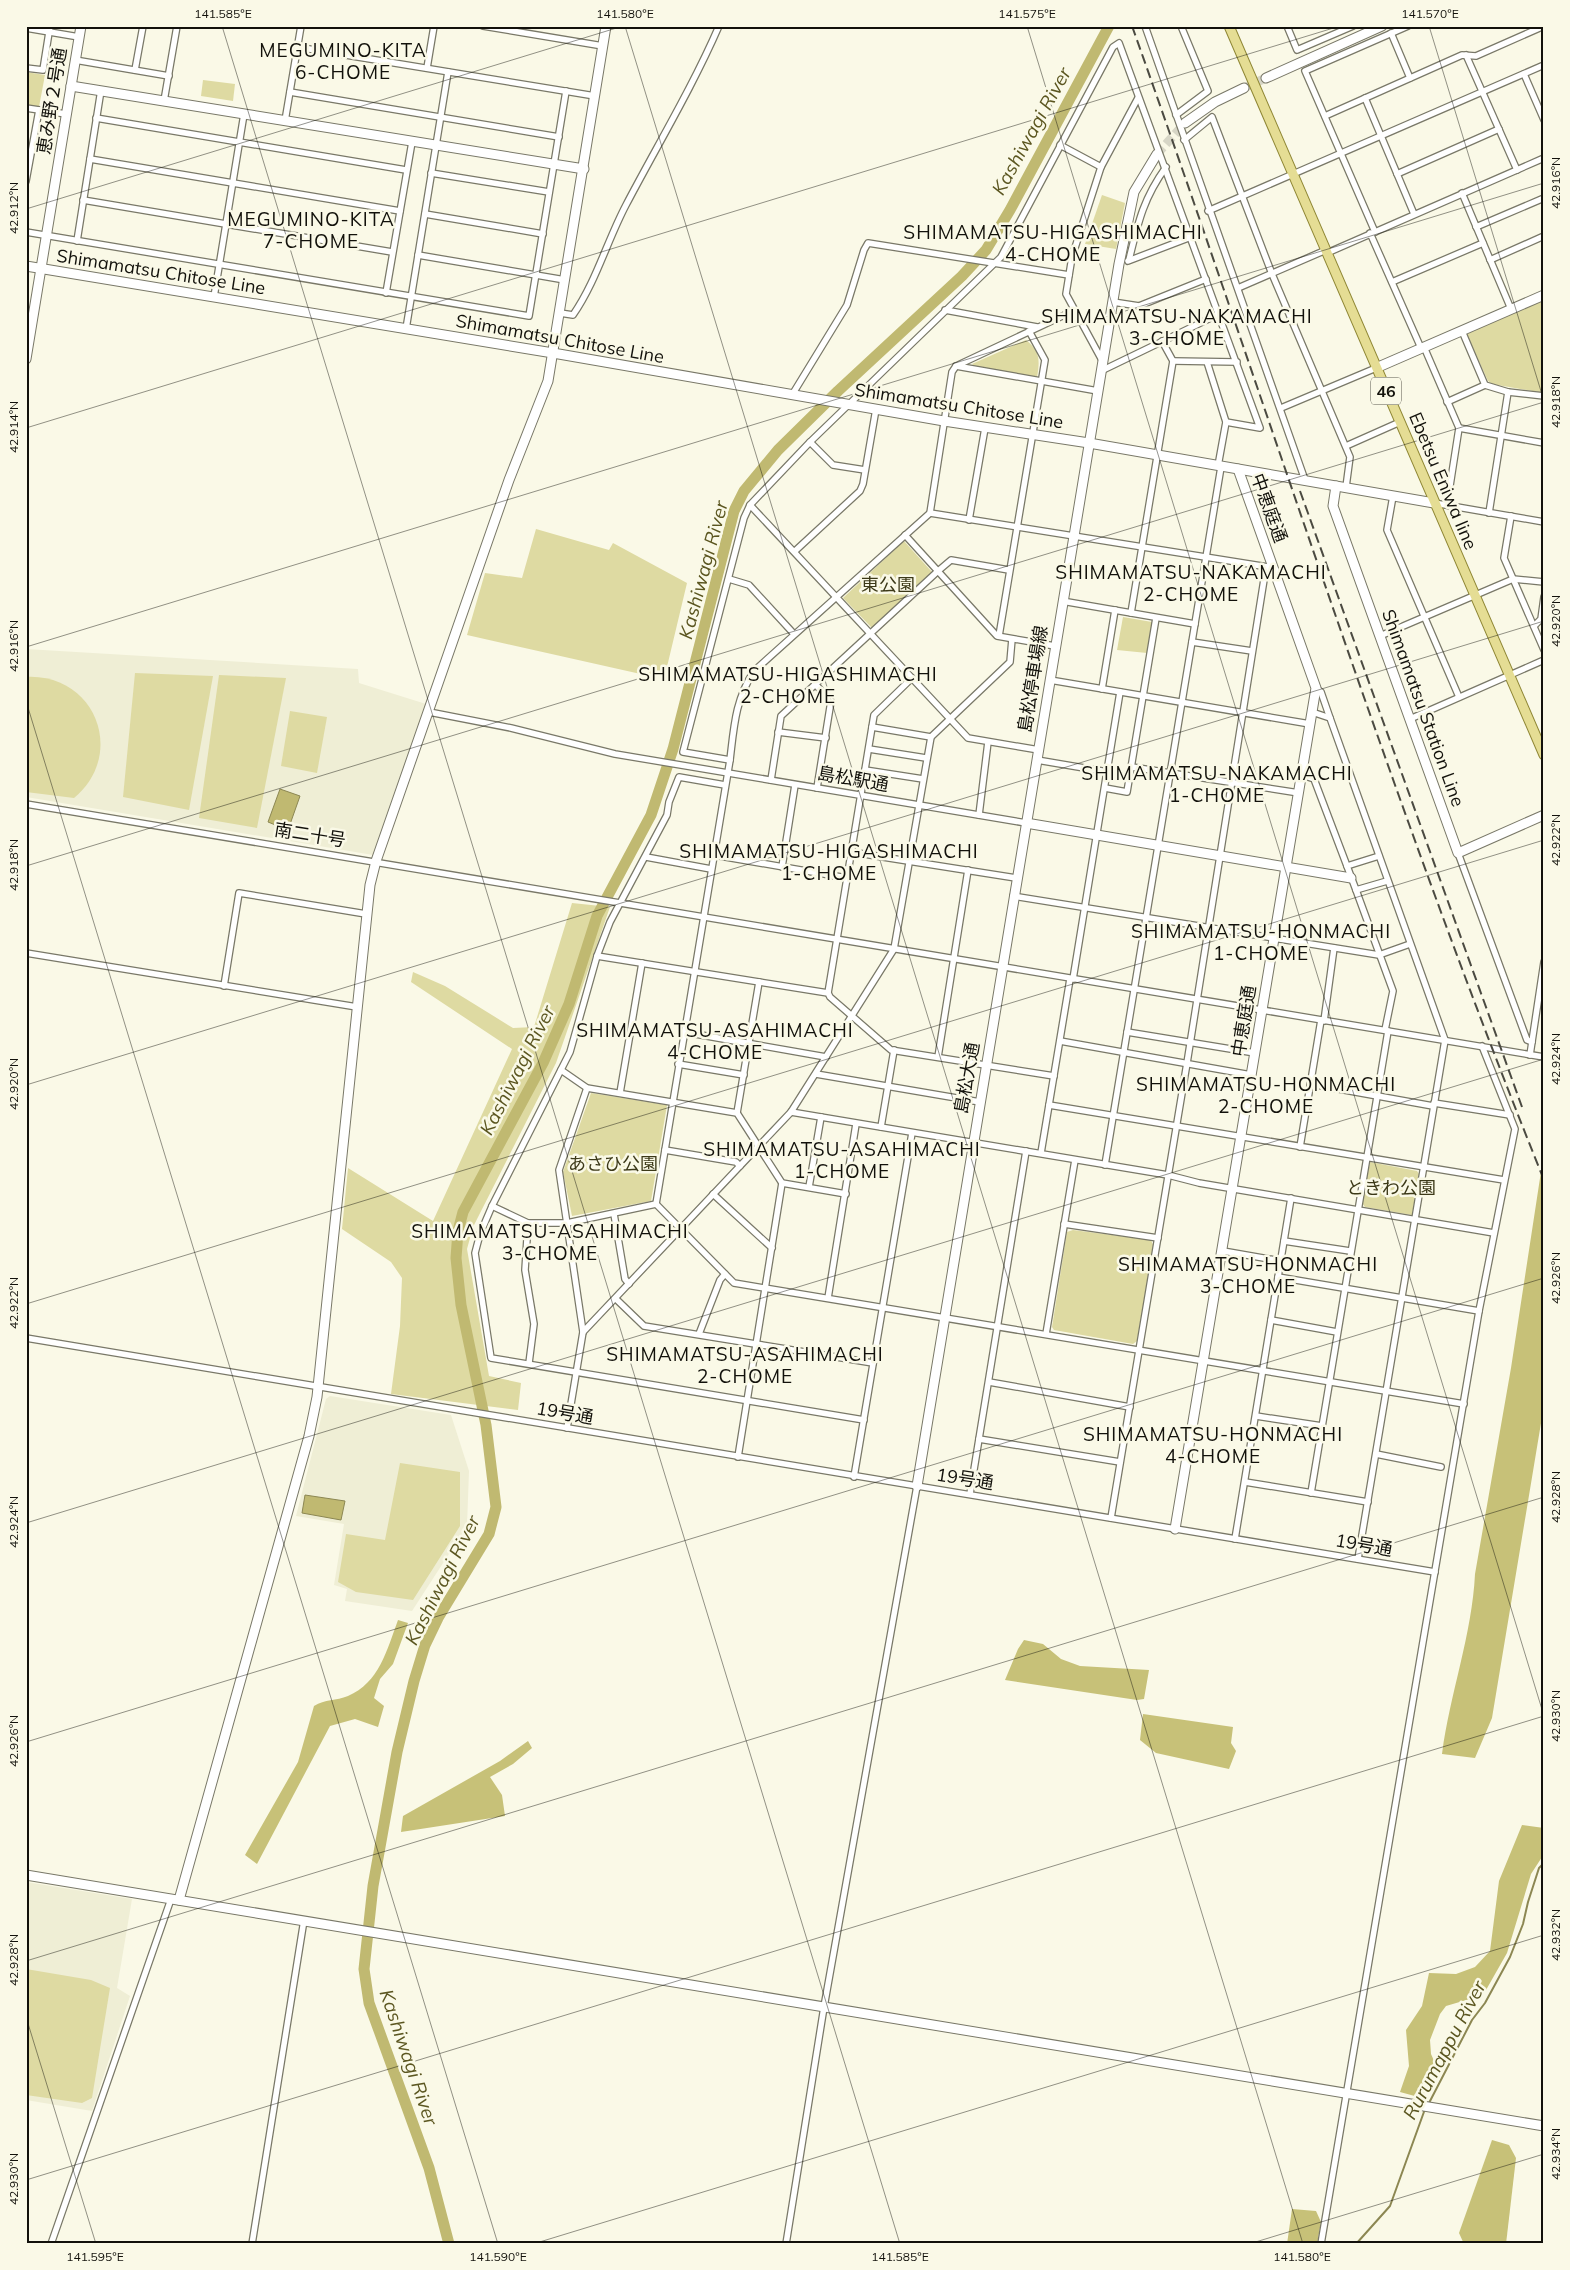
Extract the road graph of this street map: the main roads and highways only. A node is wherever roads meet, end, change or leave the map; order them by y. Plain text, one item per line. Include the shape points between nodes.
1 (1229, 26) edge
2 (1544, 755) edge

1 - 2 main road, Ebetsu Eniwa line / 46

